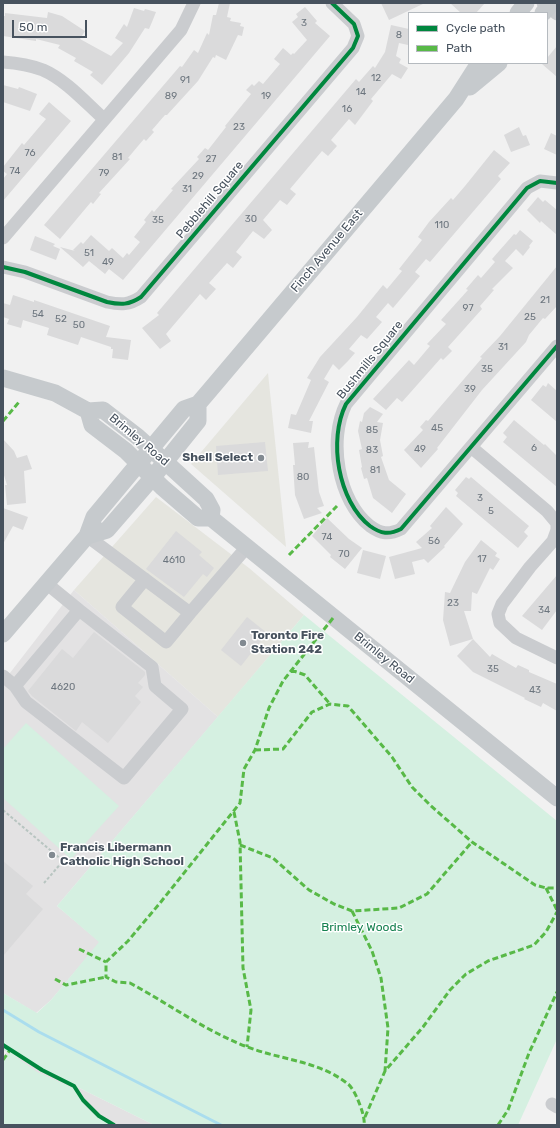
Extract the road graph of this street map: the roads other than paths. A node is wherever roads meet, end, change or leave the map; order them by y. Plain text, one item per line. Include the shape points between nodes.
1 (194, 3) edge
2 (332, 3) edge
3 (526, 3) edge
4 (519, 12) edge
5 (3, 62) edge
6 (478, 64) edge
7 (498, 64) edge
8 (456, 99) junction
9 (104, 119) junction
10 (557, 183) edge
11 (3, 238) edge
12 (3, 267) edge
13 (554, 355) edge
14 (3, 378) edge
15 (198, 404) junction
16 (88, 411) junction
17 (471, 447) junction
18 (150, 449) junction
19 (165, 462) junction
20 (139, 463) junction
21 (153, 477) junction
22 (211, 518) junction
23 (557, 529) edge
24 (87, 536) junction
25 (246, 548) junction
26 (145, 579) junction
27 (46, 583) junction
28 (79, 610) junction
29 (190, 613) junction
30 (3, 634) edge
31 (557, 658) edge
32 (3, 676) edge
33 (15, 686) junction
34 (557, 798) edge

1 - 9 street via 181,30
2 - 12 street, Pebblehill Square via 354,24 358,36 353,48 141,297 131,303 120,305 106,302 25,272
3 - 4 main road
5 - 9 street via 26,64 51,74
6 - 8 main road, Finch Avenue East
7 - 8 main road, Finch Avenue East
8 - 15 main road, Finch Avenue East
9 - 11 street
10 - 17 street, Bushmills Square via 540,181 527,188 358,388 340,417 338,450 341,478 355,511 378,532 393,533 401,529
13 - 17 street, Bushmills Square
14 - 16 main road, Brimley Road via 54,394
15 - 18 main road, Finch Avenue East via 184,409
15 - 19 main road via 198,421
16 - 18 main road, Brimley Road via 103,410
16 - 20 main road, Brimley Road via 92,425
17 - 23 street via 548,510 557,522
18 - 19 main road, Brimley Road
18 - 20 main road, Finch Avenue East
19 - 21 main road
19 - 22 main road, Brimley Road via 210,504
20 - 21 main road, Brimley Road
20 - 24 main road, Finch Avenue East via 94,517
21 - 22 main road, Brimley Road via 198,518
21 - 24 main road via 107,530
22 - 25 main road, Brimley Road
23 - 31 street via 553,541 502,604 498,614 500,623 516,638
24 - 26 street
24 - 27 main road, Finch Avenue East
25 - 29 street
25 - 34 main road, Brimley Road
26 - 29 street
26 - 29 street via 122,607 166,642
27 - 28 street
27 - 30 main road, Finch Avenue East
28 - 33 street
28 - 33 street via 152,667 155,686 182,708 124,778 26,702
32 - 33 street

